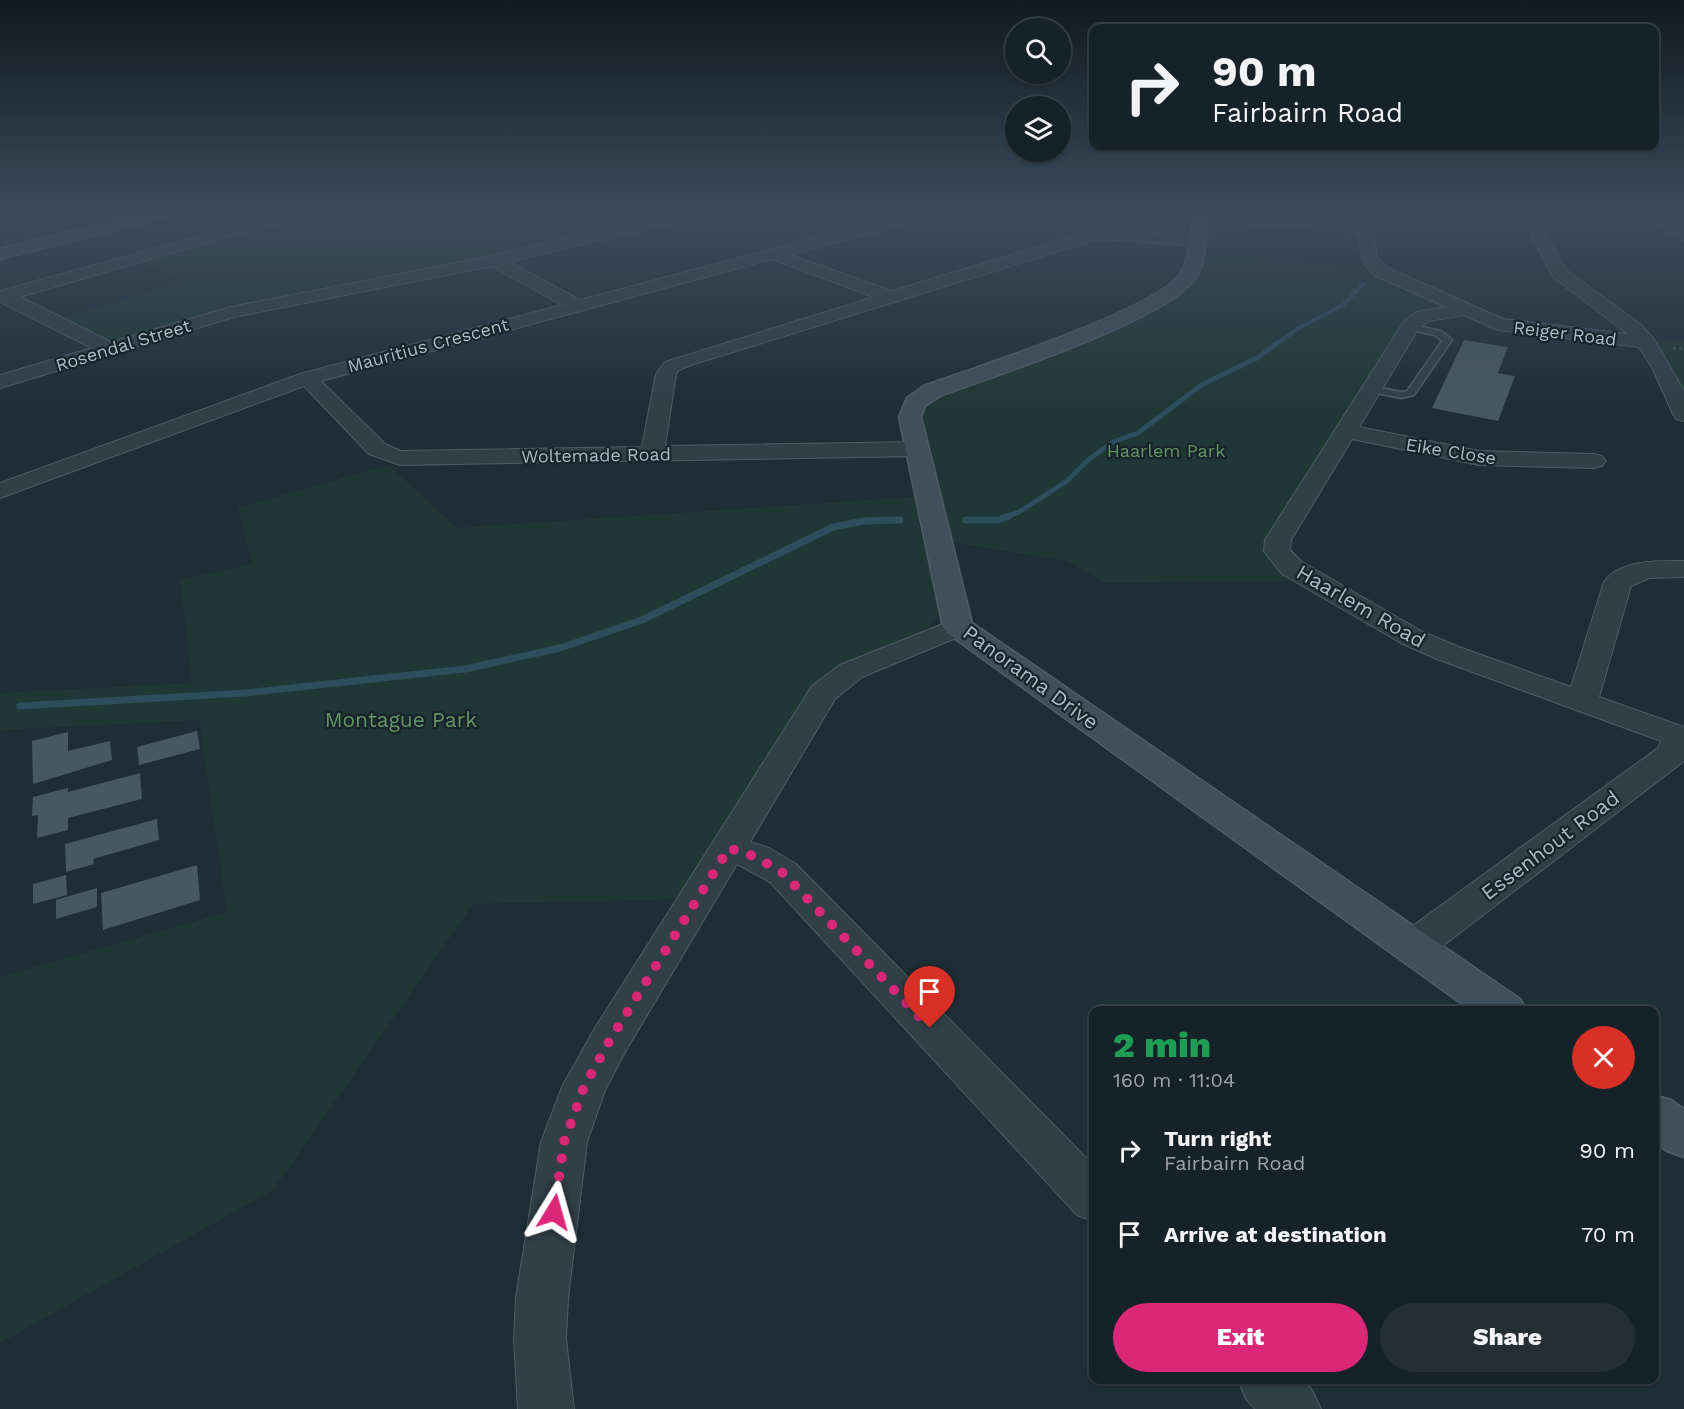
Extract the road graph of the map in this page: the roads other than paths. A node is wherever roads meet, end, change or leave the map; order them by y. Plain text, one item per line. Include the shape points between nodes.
1 (72, 277) edge
2 (409, 277) edge
3 (525, 277) edge
4 (688, 277) edge
5 (835, 277) edge
6 (958, 277) edge
7 (1187, 277) edge
8 (1394, 277) edge
9 (1564, 277) edge
10 (2, 296) edge
11 (891, 297) junction
12 (578, 306) junction
13 (1464, 310) junction
14 (1409, 327) junction
15 (1646, 342) junction
16 (109, 349) junction
17 (307, 378) junction
18 (0, 382) edge
19 (1371, 389) junction
20 (1684, 414) edge
21 (1345, 431) junction
22 (917, 450) junction
23 (652, 454) junction
24 (1594, 461) dead end
25 (0, 491) edge
26 (1684, 569) edge
27 (958, 627) junction
28 (1582, 702) junction
29 (1682, 737) edge
30 (729, 848) junction
31 (1413, 947) junction
32 (1498, 1006) edge
33 (1659, 1118) edge
34 (1684, 1136) edge
35 (1089, 1194) edge
36 (1269, 1384) edge
37 (546, 1409) edge
38 (1293, 1409) edge

1 - 10 street
2 - 16 street, Rosendal Street via 231,312
3 - 12 street
4 - 12 street, Mauritius Crescent
5 - 11 street
6 - 11 street
7 - 22 street, Panorama Drive via 1144,308 1100,328 925,395 911,412
8 - 13 street, Reiger Road
9 - 15 street
10 - 16 street
11 - 23 street via 672,366 666,374
12 - 17 street, Mauritius Crescent
13 - 14 street via 1424,316
13 - 15 street, Reiger Road via 1516,328
14 - 19 street, Haarlem Road
14 - 19 lane via 1438,333 1447,340 1410,393
15 - 20 street via 1661,363
16 - 18 street, Rosendal Street
17 - 23 street, Woltemade Road via 377,449 392,456 417,459
17 - 25 street, Mauritius Crescent
19 - 21 street, Haarlem Road
21 - 24 street, Eike Close via 1479,458
21 - 28 street, Haarlem Road via 1278,540 1277,551 1285,562 1418,640
22 - 23 street, Woltemade Road
22 - 27 street, Panorama Drive
26 - 28 street via 1633,573 1618,582
27 - 30 street via 858,668 830,686 817,701
27 - 31 street, Panorama Drive
28 - 29 street, Haarlem Road
29 - 31 street, Essenhout Road via 1672,754
30 - 35 street via 756,857 783,873
30 - 37 street via 610,1040 572,1117 560,1169 542,1298 540,1339
31 - 32 street, Panorama Drive
33 - 34 street
36 - 38 street

